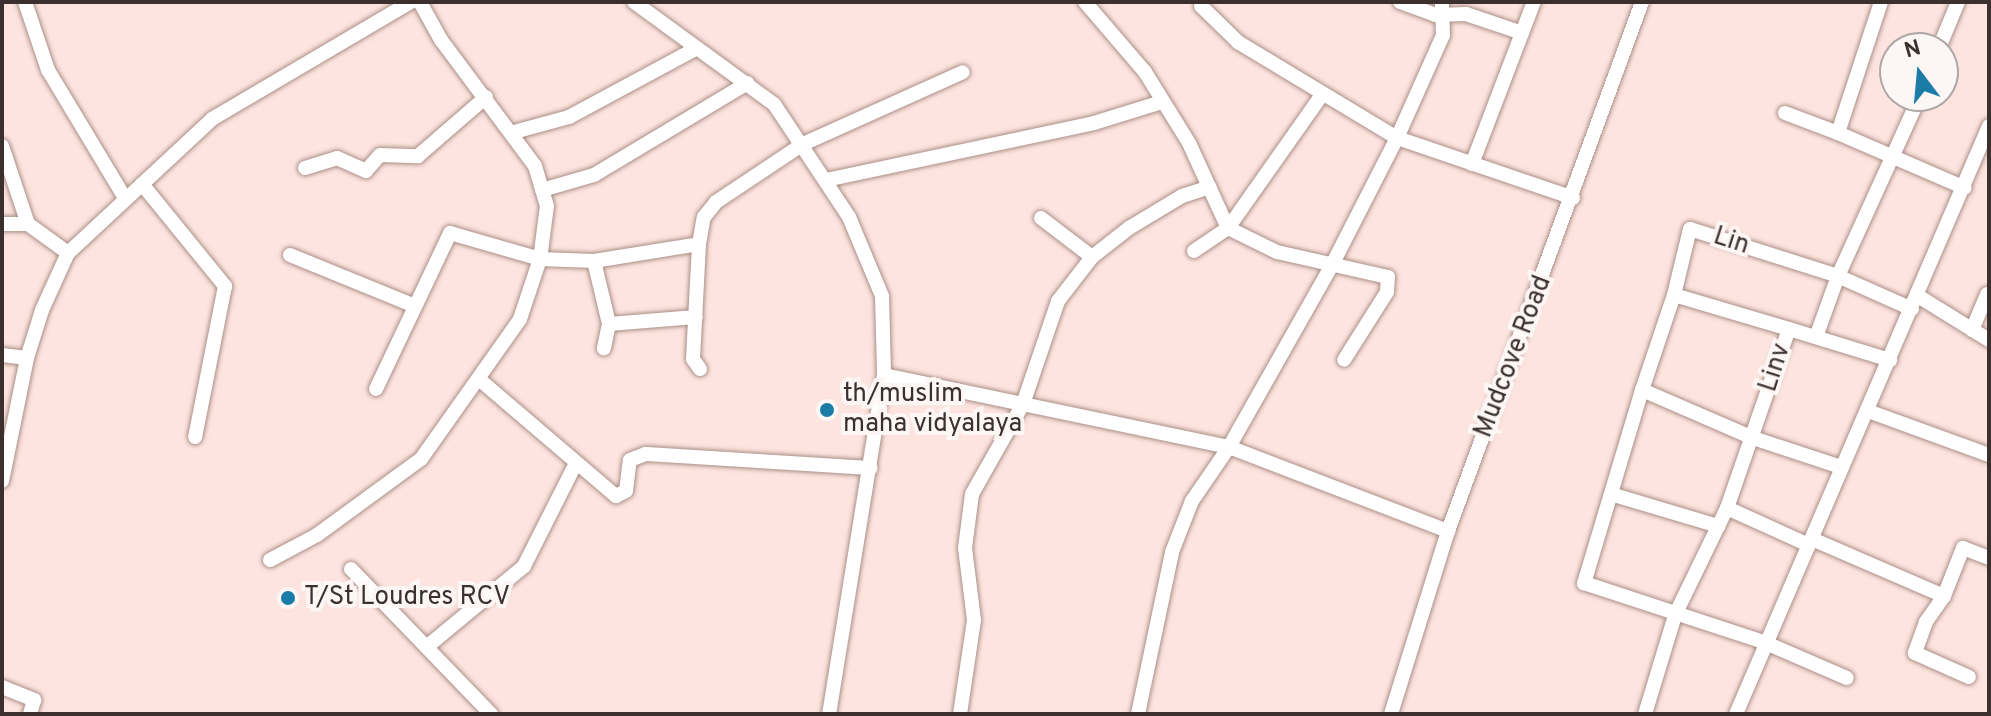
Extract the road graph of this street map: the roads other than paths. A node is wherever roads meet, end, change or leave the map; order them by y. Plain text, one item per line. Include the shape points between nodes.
1 (25, 2) edge
2 (411, 2) edge
3 (420, 2) edge
4 (634, 2) edge
5 (1085, 2) edge
6 (1400, 2) edge
7 (1534, 2) edge
8 (1642, 2) edge
9 (1881, 2) edge
10 (1958, 2) edge
11 (1201, 6) dead end
12 (1443, 9) edge
13 (1946, 32) edge
14 (1522, 33) junction
15 (697, 48) junction
16 (963, 72) dead end
17 (748, 83) junction
18 (1321, 96) junction
19 (486, 97) junction
20 (1162, 102) junction
21 (1913, 112) edge
22 (1785, 113) dead end
23 (1989, 126) edge
24 (514, 132) junction
25 (1838, 133) junction
26 (1397, 138) junction
27 (803, 144) junction
28 (2, 146) edge
29 (1894, 158) junction
30 (1472, 164) junction
31 (305, 168) dead end
32 (826, 180) junction
33 (142, 184) junction
34 (1210, 187) junction
35 (1965, 188) junction
36 (542, 190) junction
37 (125, 198) junction
38 (1573, 198) junction
39 (1041, 218) dead end
40 (2, 224) edge
41 (28, 224) junction
42 (1228, 228) junction
43 (699, 244) junction
44 (1194, 251) dead end
45 (68, 253) junction
46 (290, 255) dead end
47 (1092, 257) junction
48 (540, 259) junction
49 (594, 261) junction
50 (1333, 263) junction
51 (1838, 276) junction
52 (1987, 294) dead end
53 (1674, 295) junction
54 (1915, 302) junction
55 (415, 306) junction
56 (696, 317) junction
57 (609, 324) junction
58 (1789, 329) junction
59 (1972, 330) junction
60 (1816, 337) junction
61 (1989, 340) edge
62 (604, 348) dead end
63 (2, 355) edge
64 (27, 358) junction
65 (1344, 360) dead end
66 (1890, 360) junction
67 (700, 369) dead end
68 (884, 375) junction
69 (480, 380) junction
70 (376, 389) dead end
71 (1642, 390) junction
72 (1023, 404) junction
73 (1868, 411) junction
74 (195, 437) dead end
75 (1753, 438) junction
76 (1229, 447) junction
77 (1989, 455) edge
78 (575, 465) junction
79 (1841, 467) junction
80 (871, 468) junction
81 (2, 481) edge
82 (1614, 495) junction
83 (1727, 508) junction
84 (1718, 526) junction
85 (1448, 531) junction
86 (1811, 542) junction
87 (1989, 558) edge
88 (270, 560) dead end
89 (351, 569) dead end
90 (1944, 596) junction
91 (1675, 615) junction
92 (1766, 643) junction
93 (429, 645) junction
94 (1969, 677) dead end
95 (1847, 678) dead end
96 (2, 687) edge
97 (30, 714) edge
98 (491, 714) edge
99 (829, 714) edge
100 (960, 714) edge
101 (1138, 714) edge
102 (1391, 714) edge
103 (1645, 714) edge
104 (1736, 714) edge

1 - 37 street via 48,70
2 - 33 street via 212,119
3 - 19 street via 441,40
4 - 15 street
5 - 20 street via 1145,72
6 - 12 street
7 - 14 street
8 - 38 street, Mudcove Road
9 - 25 street
10 - 13 street
11 - 18 street via 1238,42
12 - 14 street
12 - 26 street via 1443,35
14 - 30 street
15 - 17 street
15 - 24 street via 569,117
16 - 27 street
17 - 27 street via 774,104
17 - 36 street via 594,175
18 - 26 street
18 - 42 street
19 - 24 street
19 - 31 street via 418,156 380,155 366,171 337,158
20 - 32 street via 1094,123
20 - 34 street
21 - 29 street
22 - 25 street
23 - 35 street
24 - 36 street
25 - 29 street
26 - 30 street
26 - 50 street
27 - 32 street
27 - 43 street via 716,202 704,217
28 - 41 street
29 - 35 street
29 - 51 street
30 - 38 street
32 - 68 street via 849,217 882,296
33 - 37 street
33 - 74 street via 225,286
34 - 42 street
34 - 47 street via 1169,204
35 - 54 street
36 - 48 street via 547,206
37 - 45 street
38 - 85 street, Mudcove Road
39 - 47 street
40 - 41 street
41 - 45 street
42 - 44 street
42 - 50 street via 1277,252
43 - 49 street
43 - 56 street
45 - 64 street
46 - 55 street
47 - 72 street via 1058,301
48 - 49 street
48 - 55 street via 450,233
48 - 69 street via 520,319
49 - 57 street
50 - 65 street via 1378,273 1390,283
50 - 76 street
51 - 53 street, Lin via 1688,229
51 - 54 street, Lin
51 - 60 street
52 - 59 street
53 - 58 street
53 - 71 street, Lin
54 - 59 street, Lin
54 - 66 street
55 - 70 street
56 - 57 street
56 - 67 street via 693,359
57 - 62 street
58 - 60 street, Linv
58 - 75 street, Linv
59 - 61 street, Lin
60 - 66 street, Linv
63 - 64 street
64 - 81 street
66 - 73 street
68 - 72 street
68 - 80 street
69 - 78 street
69 - 88 street via 421,459 306,542
71 - 75 street
71 - 82 street, Lin
72 - 76 street
72 - 100 street via 972,494 965,548 974,620
73 - 77 street
73 - 79 street
75 - 79 street
75 - 83 street, Linv
76 - 85 street
76 - 101 street via 1192,501 1172,552
78 - 80 street via 622,496 630,460 646,454
78 - 93 street via 524,566
79 - 86 street
80 - 99 street
82 - 84 street
82 - 91 street, Lin via 1584,583
83 - 84 street
83 - 86 street
84 - 91 street
85 - 102 street, Mudcove Road
86 - 90 street
86 - 92 street
87 - 90 street via 1963,548
89 - 93 street
90 - 94 street via 1926,622 1915,653
91 - 92 street, Lin
91 - 103 street
92 - 95 street, Lin
92 - 104 street
93 - 98 street
96 - 97 street via 34,700

